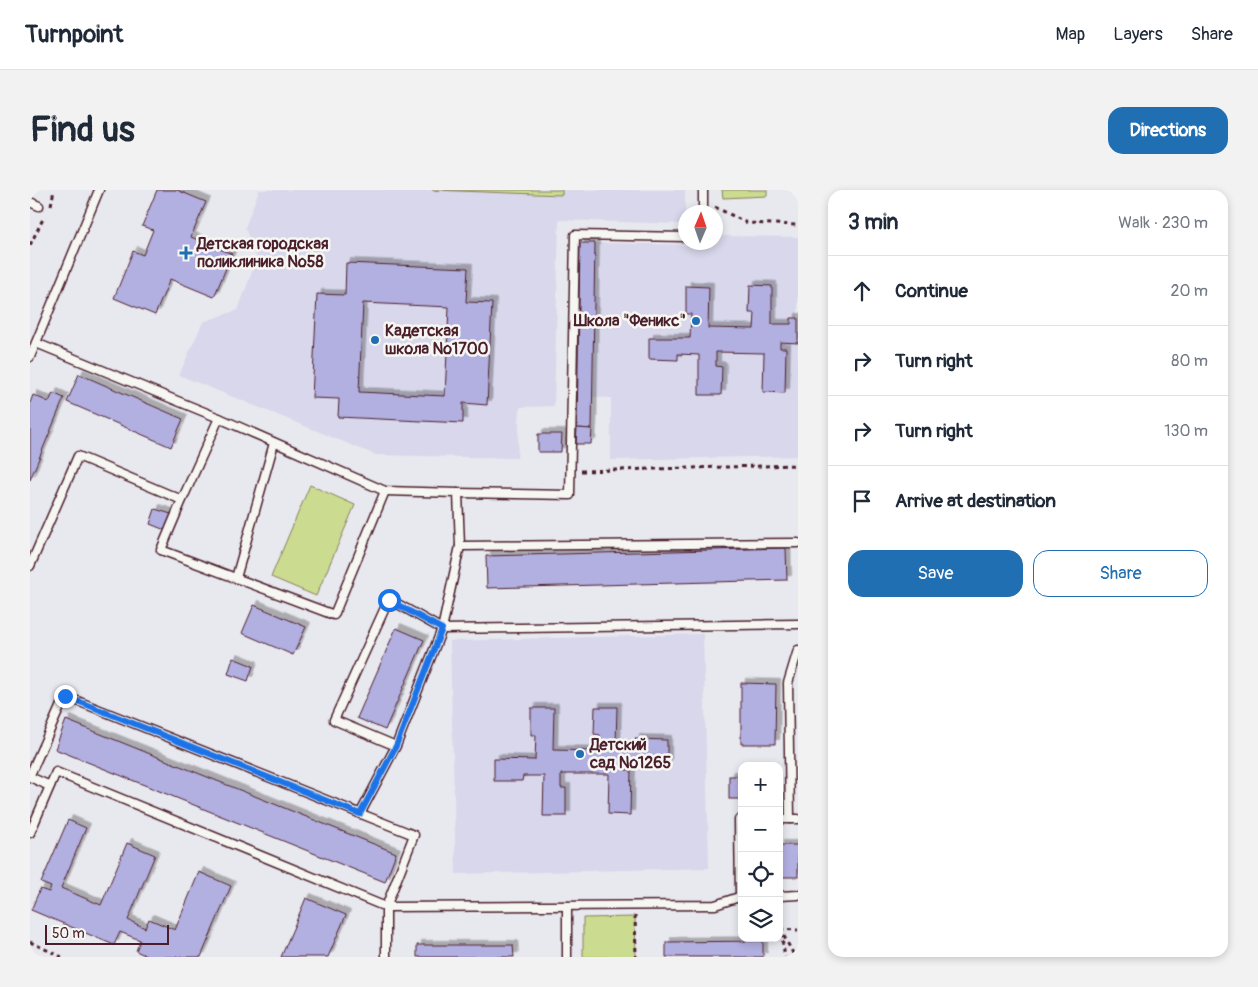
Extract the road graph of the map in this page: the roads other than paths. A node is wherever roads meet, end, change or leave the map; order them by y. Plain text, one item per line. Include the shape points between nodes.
1 (99, 190) edge
2 (703, 190) edge
3 (30, 202) edge
4 (703, 205) edge
5 (39, 206) dead end
6 (678, 237) edge
7 (36, 343) junction
8 (30, 357) edge
9 (219, 418) junction
10 (274, 443) junction
11 (385, 491) junction
12 (458, 493) junction
13 (182, 500) junction
14 (798, 543) edge
15 (460, 546) junction
16 (30, 566) edge
17 (236, 578) junction
18 (798, 624) edge
19 (442, 629) junction
20 (798, 650) edge
21 (396, 746) junction
22 (30, 776) edge
23 (50, 786) junction
24 (360, 814) junction
25 (794, 819) edge
26 (30, 833) edge
27 (798, 895) edge
28 (783, 896) edge
29 (738, 897) edge
30 (567, 906) junction
31 (386, 907) junction
32 (386, 957) edge
33 (567, 957) edge

1 - 7 lane
2 - 4 lane
3 - 5 lane
6 - 12 lane via 575,235 570,495
7 - 8 lane
7 - 9 lane
9 - 10 lane
9 - 13 lane
10 - 11 lane
10 - 17 lane
11 - 12 lane
11 - 17 lane via 334,615
12 - 15 lane
13 - 16 lane via 78,456
13 - 17 lane via 161,550
14 - 15 lane
15 - 19 lane
18 - 19 lane
19 - 21 lane
19 - 21 lane via 389,600 334,720
20 - 25 lane via 788,683
21 - 24 lane
22 - 23 lane
22 - 24 lane via 65,696
23 - 26 lane
23 - 31 lane via 56,772
24 - 31 lane via 414,835
27 - 28 lane
29 - 30 lane via 715,905
30 - 31 lane
30 - 33 lane
31 - 32 lane

